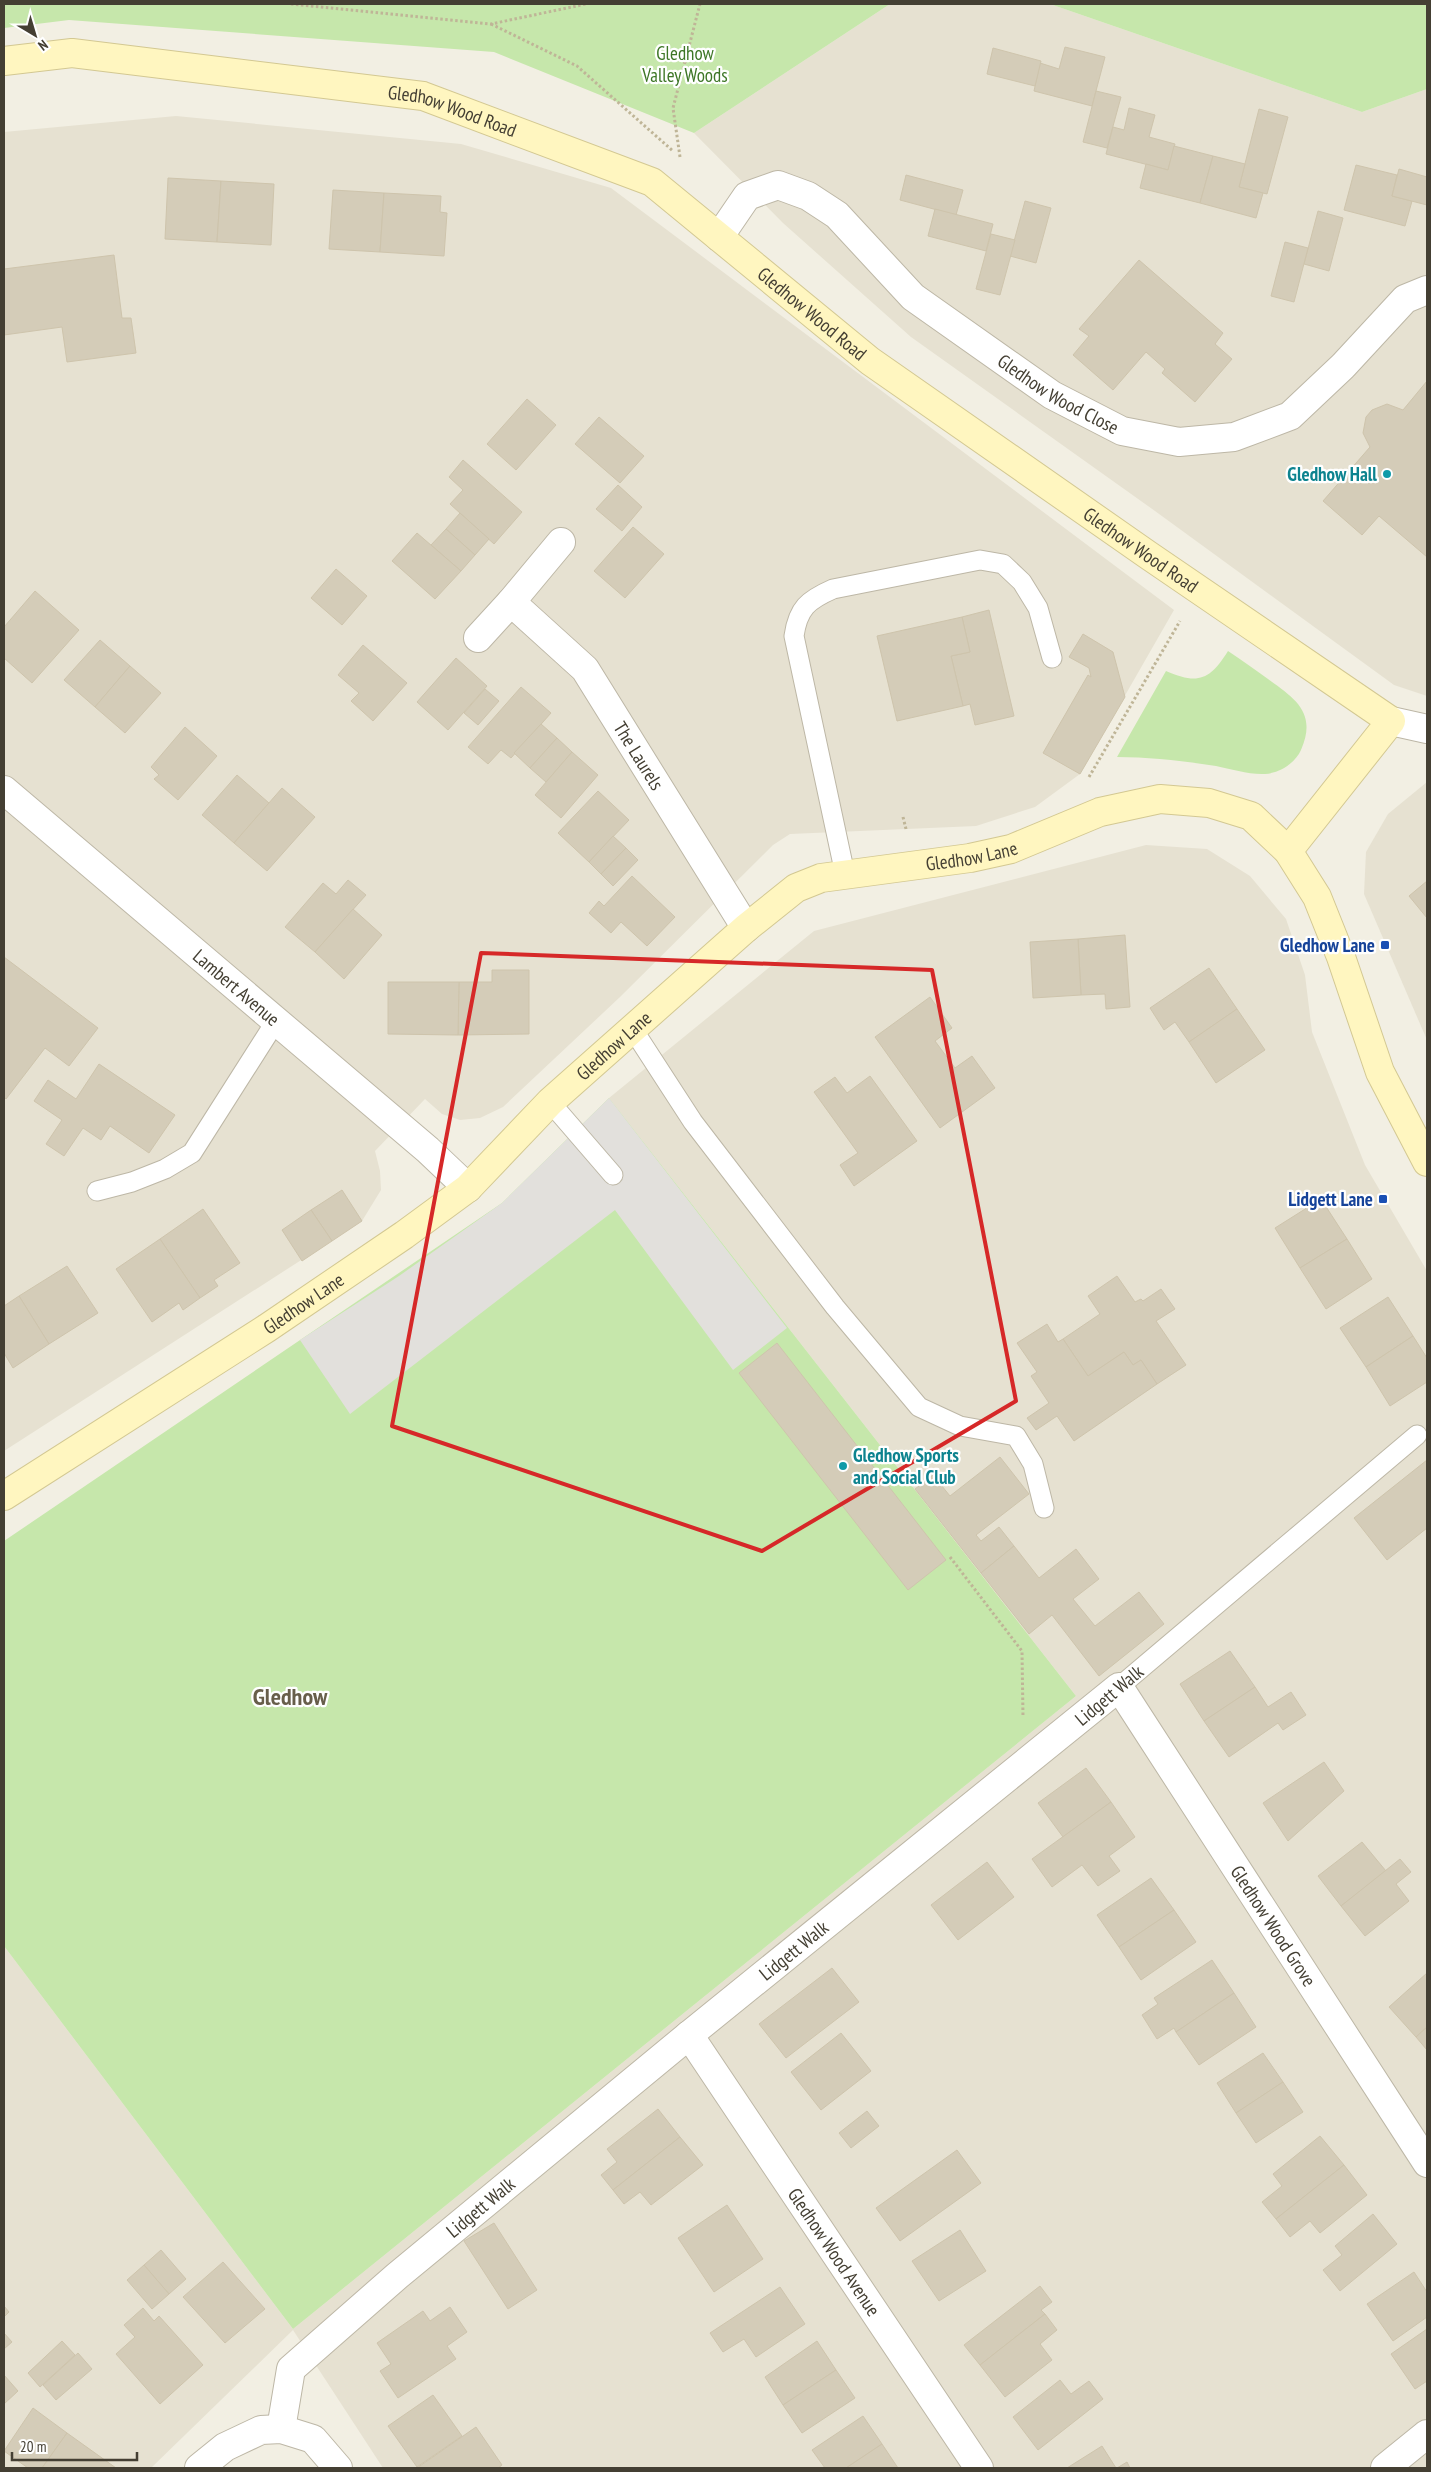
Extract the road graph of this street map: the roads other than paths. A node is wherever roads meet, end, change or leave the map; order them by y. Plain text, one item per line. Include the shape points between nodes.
1 (4, 61) edge
2 (719, 237) junction
3 (1427, 290) edge
4 (561, 542) dead end
5 (511, 602) junction
6 (478, 638) dead end
7 (1052, 658) dead end
8 (1391, 721) junction
9 (1427, 729) edge
10 (4, 790) edge
11 (1288, 851) junction
12 (845, 874) junction
13 (746, 928) junction
14 (276, 1021) junction
15 (632, 1028) junction
16 (550, 1102) junction
17 (1427, 1162) edge
18 (613, 1175) dead end
19 (468, 1188) junction
20 (97, 1191) dead end
21 (1417, 1435) dead end
22 (4, 1496) edge
23 (1044, 1508) dead end
24 (1119, 1687) junction
25 (689, 2035) junction
26 (1427, 2163) edge
27 (281, 2429) junction
28 (1427, 2434) edge
29 (199, 2468) edge
30 (338, 2468) edge
31 (979, 2468) edge
32 (1384, 2468) edge

1 - 2 street, Gledhow Wood Road via 72,53 423,96 652,182
2 - 3 street, Gledhow Wood Close via 748,196 778,185 808,196 837,215 912,297 1052,395 1122,431 1179,442 1234,437 1290,416 1405,300
2 - 8 street, Gledhow Wood Road via 870,361
4 - 5 street
5 - 6 street
5 - 13 street, The Laurels via 585,669
7 - 12 lane via 1038,608 1022,582 1004,564 980,560 833,589 812,598 796,618 794,636
8 - 9 street
8 - 11 street
10 - 14 street, Lambert Avenue
11 - 12 street, Gledhow Lane via 1251,816 1209,803 1160,799 1100,812 1011,849
11 - 17 street via 1317,898 1380,1072
12 - 13 street, Gledhow Lane via 820,878 796,888
13 - 15 street, Gledhow Lane
14 - 19 street, Lambert Avenue
14 - 20 lane via 192,1153 165,1169
15 - 16 street, Gledhow Lane
15 - 23 lane via 693,1122 834,1307 919,1407 960,1426 1016,1436 1033,1464
16 - 18 lane
16 - 19 street, Gledhow Lane
19 - 22 street, Gledhow Lane via 267,1328
21 - 24 lane, Lidgett Walk
24 - 25 street, Lidgett Walk
24 - 26 street, Gledhow Wood Grove
25 - 27 street, Lidgett Walk via 397,2276 291,2369
25 - 31 street, Gledhow Wood Avenue
27 - 29 street via 261,2430 225,2447
27 - 30 street via 313,2439
28 - 32 street

